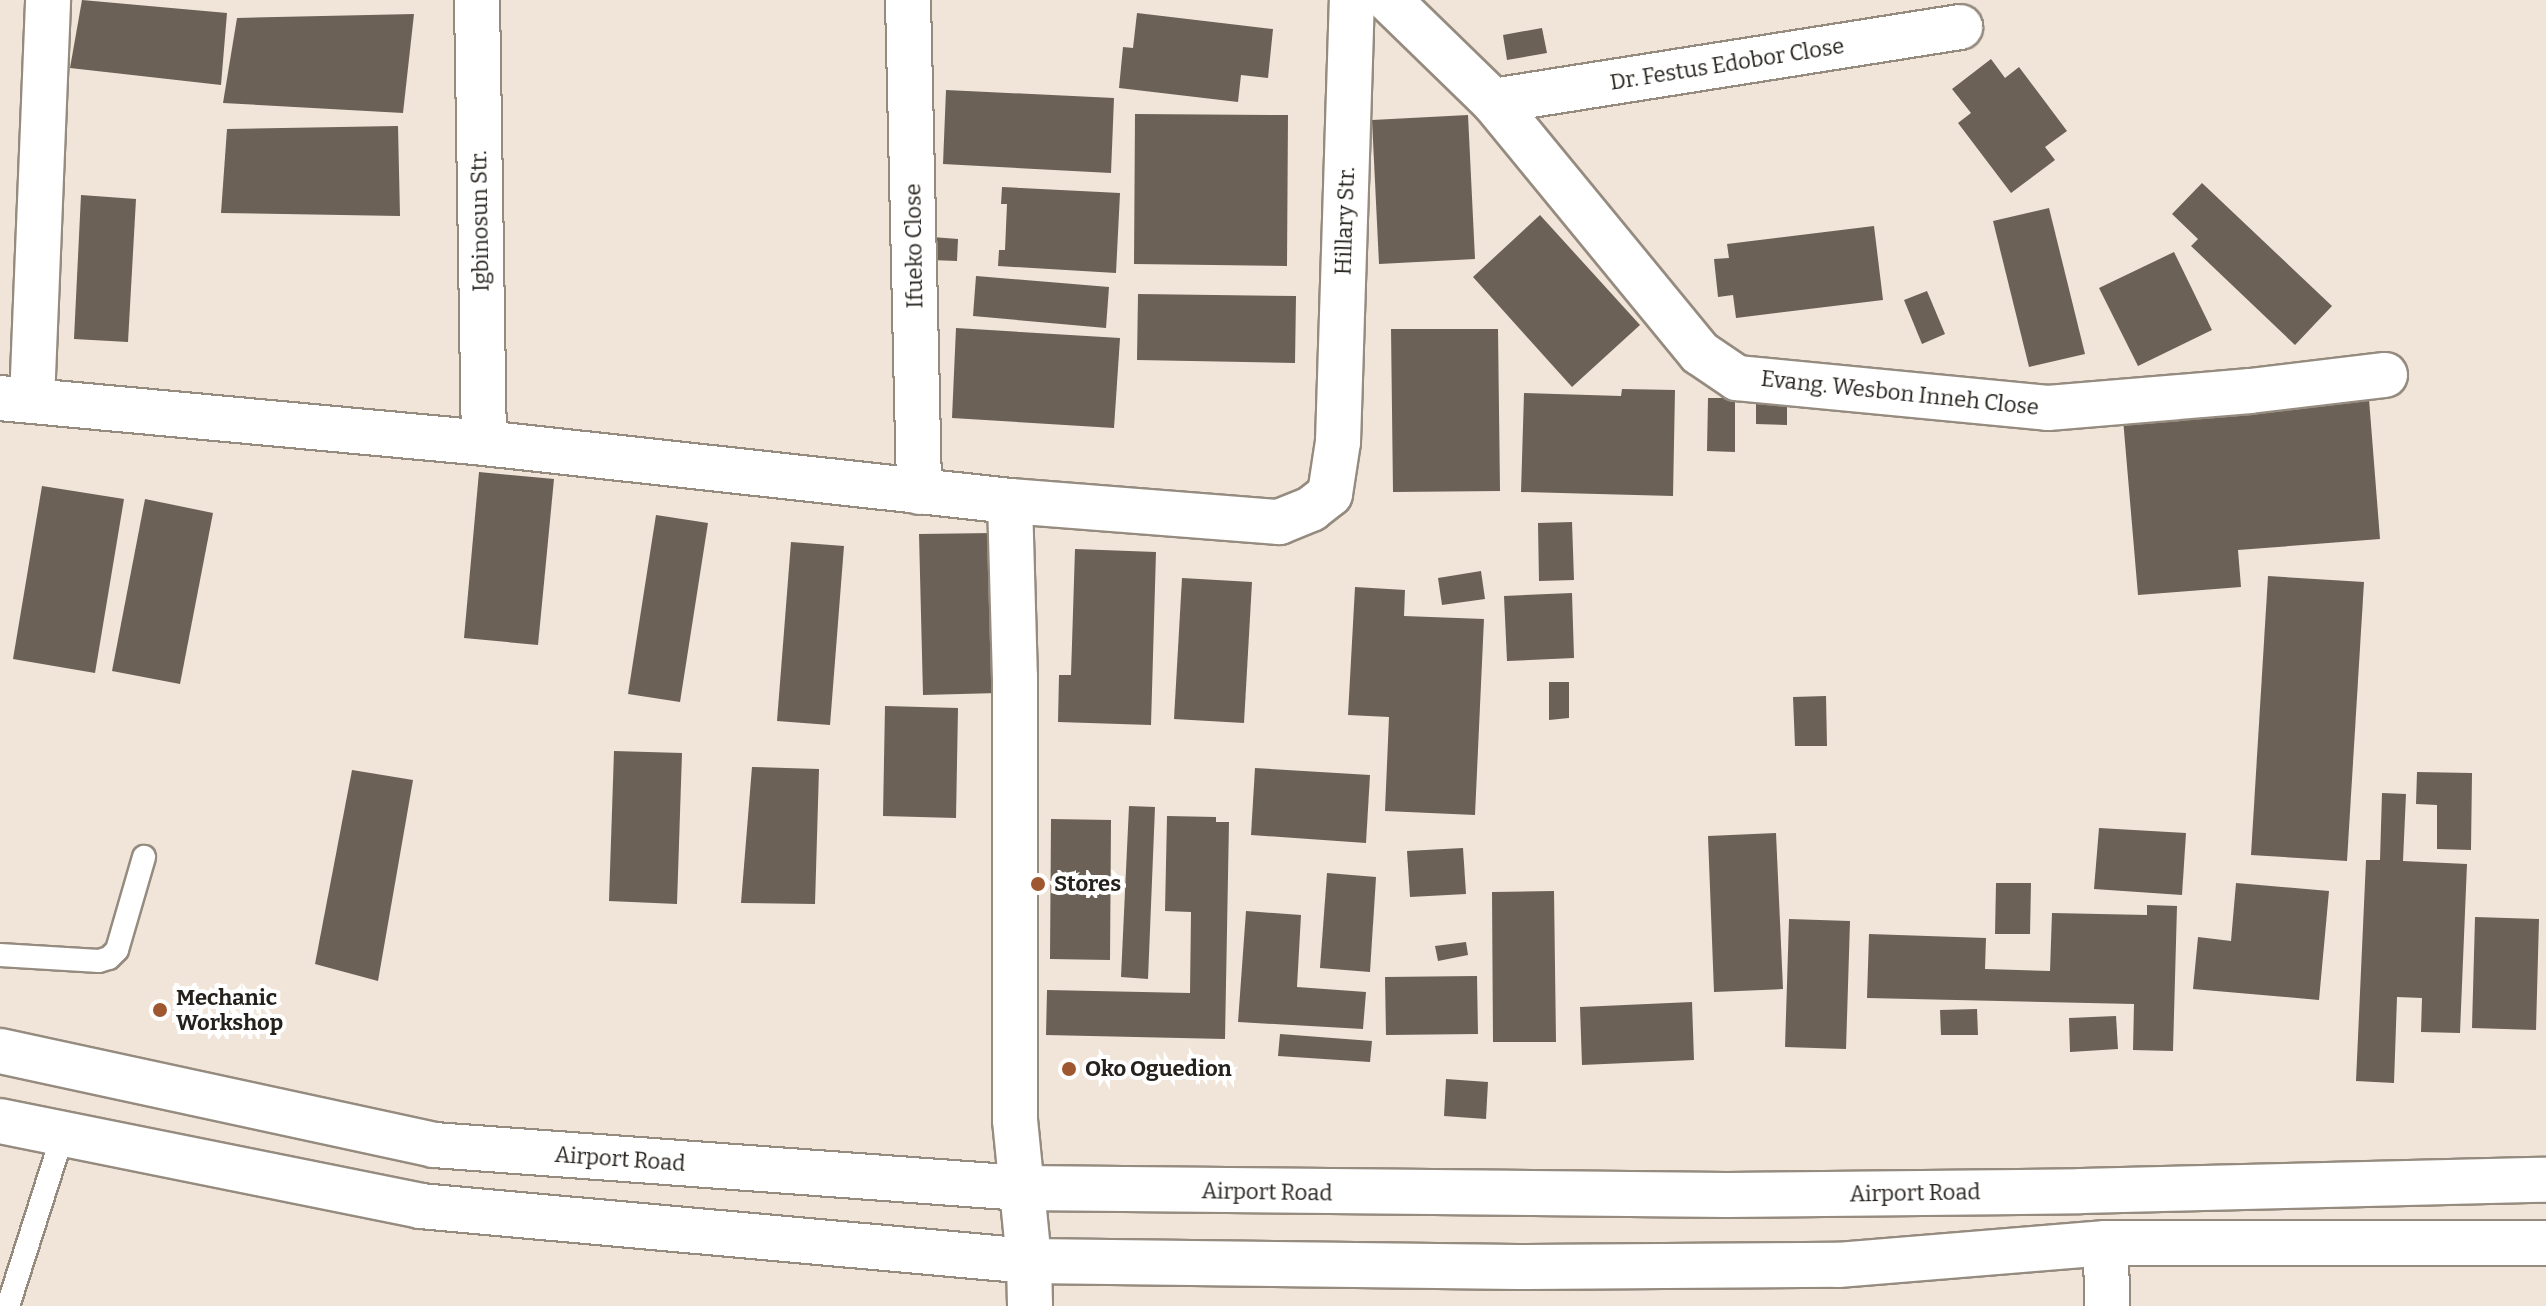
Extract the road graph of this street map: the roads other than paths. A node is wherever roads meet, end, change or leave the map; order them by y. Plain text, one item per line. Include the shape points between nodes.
1 (48, 0) edge
2 (477, 0) edge
3 (908, 0) edge
4 (1352, 0) edge
5 (1389, 0) edge
6 (1960, 27) dead end
7 (1493, 101) junction
8 (2385, 375) dead end
9 (16, 400) edge
10 (484, 443) junction
11 (919, 492) junction
12 (1010, 501) junction
13 (144, 857) dead end
14 (0, 955) edge
15 (0, 1051) edge
16 (0, 1121) edge
17 (63, 1134) junction
18 (2546, 1180) edge
19 (1021, 1188) junction
20 (2106, 1243) junction
21 (2546, 1243) edge
22 (1029, 1261) junction
23 (8, 1306) edge
24 (1030, 1306) edge
25 (2107, 1306) edge

1 - 9 street
2 - 10 street, Igbinosun Str.
3 - 11 street, Ifueko Close
4 - 12 street, Hillary Str. via 1338,442 1330,494 1311,509 1279,522
5 - 7 street, Evang. Wesbon Inneh Close
6 - 7 street, Dr. Festus Edobor Close
7 - 8 street, Evang. Wesbon Inneh Close via 1700,353 1737,378 2048,408
9 - 10 street
10 - 11 street
11 - 12 street
12 - 19 street via 1015,1120
13 - 14 lane via 117,950 109,958
15 - 19 street, Airport Road via 434,1145
16 - 17 street
17 - 22 street via 420,1206
17 - 23 lane
18 - 19 street, Airport Road via 1727,1195
19 - 22 street
20 - 21 street
20 - 22 street via 1838,1265
20 - 25 street
22 - 24 street

